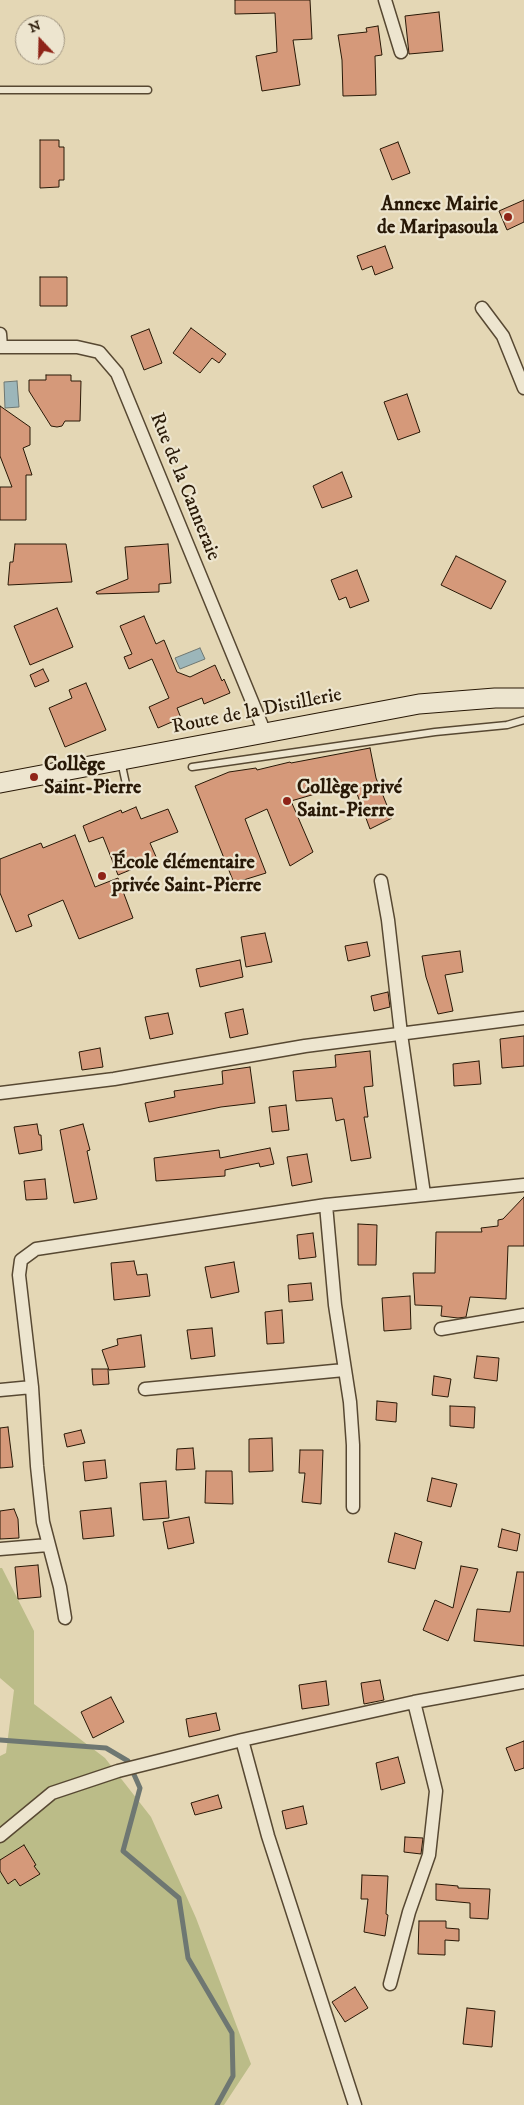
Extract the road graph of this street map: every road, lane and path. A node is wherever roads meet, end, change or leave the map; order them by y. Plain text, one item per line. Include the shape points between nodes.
1 (385, 0) edge
2 (401, 52) dead end
3 (0, 90) edge
4 (148, 90) dead end
5 (482, 308) dead end
6 (0, 334) edge
7 (0, 347) edge
8 (524, 388) edge
9 (524, 698) edge
10 (524, 720) edge
11 (265, 733) junction
12 (121, 760) junction
13 (192, 767) dead end
14 (0, 783) edge
15 (126, 784) dead end
16 (381, 881) dead end
17 (524, 1018) edge
18 (401, 1034) junction
19 (0, 1093) edge
20 (524, 1185) edge
21 (424, 1194) junction
22 (326, 1205) junction
23 (524, 1315) edge
24 (441, 1329) dead end
25 (344, 1370) junction
26 (32, 1387) junction
27 (145, 1389) dead end
28 (0, 1390) edge
29 (353, 1507) dead end
30 (48, 1545) junction
31 (0, 1548) edge
32 (65, 1618) dead end
33 (524, 1682) edge
34 (414, 1702) junction
35 (242, 1740) junction
36 (0, 1836) edge
37 (390, 1984) dead end
38 (355, 2105) edge

1 - 2 street
3 - 4 lane
5 - 8 street via 503,336
6 - 7 street
7 - 11 street, Rue de la Canneraie via 77,347 99,352 117,373
9 - 11 street, Route de la Distillerie via 419,704
10 - 13 lane via 507,725 435,732
11 - 12 street, Route de la Distillerie
12 - 14 street, Route de la Distillerie
12 - 15 lane
16 - 18 street
17 - 18 street
18 - 19 street via 305,1046 114,1079
18 - 21 street
20 - 21 street
21 - 22 street
22 - 25 street
22 - 26 street via 36,1249 20,1260 19,1275
23 - 24 street
25 - 27 street
25 - 29 street via 353,1445
26 - 28 street
26 - 30 street via 36,1466
30 - 31 street
30 - 32 street
33 - 34 street
34 - 35 street
34 - 37 street via 436,1791 429,1855 409,1912
35 - 36 street via 118,1771 52,1793
35 - 38 street via 268,1836

